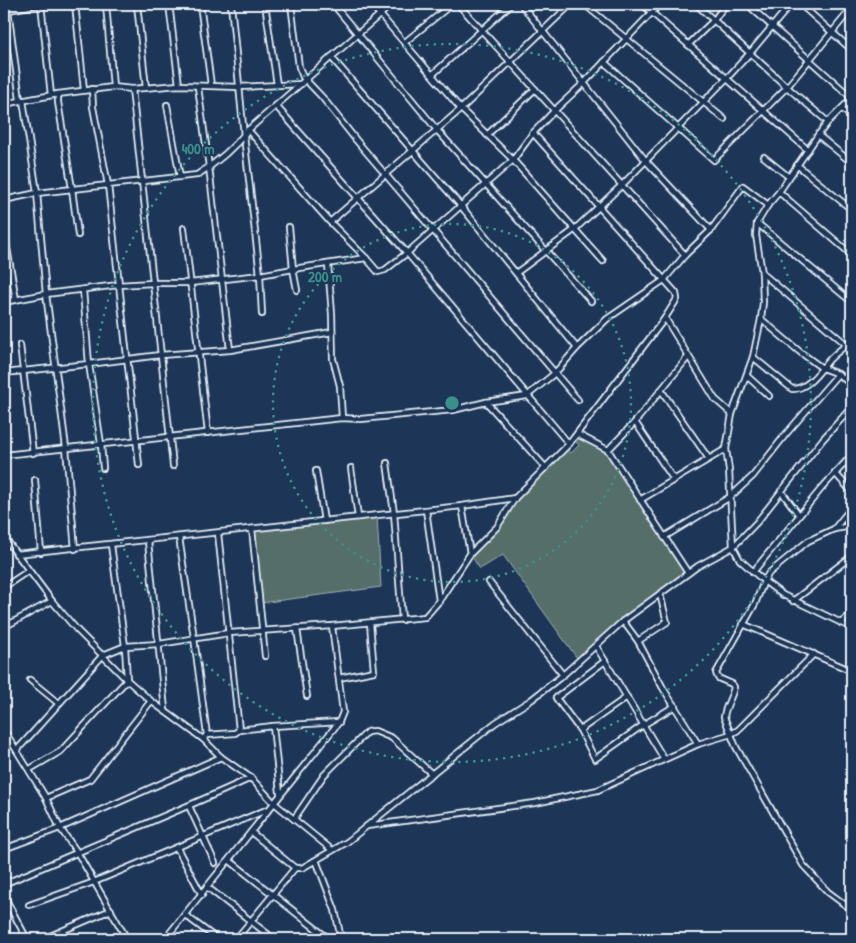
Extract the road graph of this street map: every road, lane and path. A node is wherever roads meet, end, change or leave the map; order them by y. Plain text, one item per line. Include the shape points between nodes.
1 (40, 4) edge
2 (75, 4) edge
3 (106, 4) edge
4 (137, 4) edge
5 (169, 4) edge
6 (200, 4) edge
7 (231, 4) edge
8 (265, 4) edge
9 (291, 4) edge
10 (333, 4) edge
11 (371, 4) edge
12 (392, 4) edge
13 (452, 4) edge
14 (458, 4) edge
15 (511, 4) edge
16 (520, 4) edge
17 (571, 4) edge
18 (584, 4) edge
19 (642, 4) edge
20 (660, 4) edge
21 (696, 4) edge
22 (726, 4) edge
23 (747, 4) edge
24 (791, 4) edge
25 (800, 4) edge
26 (18, 6) edge
27 (852, 8) edge
28 (6, 10) edge
29 (380, 14) junction
30 (652, 14) junction
31 (714, 20) junction
32 (772, 27) junction
33 (481, 30) junction
34 (542, 32) junction
35 (832, 33) junction
36 (357, 34) junction
37 (628, 38) junction
38 (405, 42) junction
39 (688, 45) junction
40 (852, 50) edge
41 (750, 53) junction
42 (331, 57) junction
43 (810, 60) junction
44 (511, 62) junction
45 (604, 62) junction
46 (432, 74) junction
47 (727, 78) junction
48 (303, 82) junction
49 (584, 83) junction
50 (211, 85) junction
51 (276, 85) junction
52 (179, 86) junction
53 (198, 87) junction
54 (239, 87) junction
55 (787, 87) junction
56 (113, 88) junction
57 (146, 88) junction
58 (132, 89) junction
59 (536, 89) junction
60 (84, 90) junction
61 (92, 90) junction
62 (58, 94) junction
63 (51, 95) junction
64 (852, 98) edge
65 (22, 100) junction
66 (703, 102) junction
67 (4, 104) edge
68 (167, 105) dead end
69 (276, 106) junction
70 (461, 109) junction
71 (842, 109) junction
72 (555, 110) junction
73 (762, 111) junction
74 (852, 117) edge
75 (724, 119) dead end
76 (828, 122) junction
77 (679, 128) junction
78 (248, 130) junction
79 (437, 130) junction
80 (534, 133) junction
81 (818, 135) junction
82 (244, 136) junction
83 (487, 136) junction
84 (808, 150) junction
85 (413, 151) junction
86 (764, 157) dead end
87 (513, 160) junction
88 (646, 161) junction
89 (852, 163) edge
90 (797, 165) junction
91 (209, 167) junction
92 (386, 174) junction
93 (180, 177) junction
94 (789, 178) junction
95 (141, 181) junction
96 (486, 183) junction
97 (108, 185) junction
98 (622, 185) junction
99 (72, 189) junction
100 (779, 192) junction
101 (37, 194) junction
102 (852, 197) edge
103 (358, 199) junction
104 (4, 200) edge
105 (768, 205) junction
106 (847, 205) junction
107 (461, 206) junction
108 (598, 208) junction
109 (852, 210) edge
110 (4, 215) edge
111 (330, 222) junction
112 (757, 223) junction
113 (288, 227) dead end
114 (184, 228) dead end
115 (433, 230) junction
116 (574, 230) junction
117 (712, 230) junction
118 (78, 235) dead end
119 (546, 250) junction
120 (407, 253) junction
121 (685, 255) junction
122 (852, 255) edge
123 (366, 258) junction
124 (603, 261) dead end
125 (328, 264) junction
126 (292, 269) junction
127 (516, 273) junction
128 (762, 273) junction
129 (260, 276) junction
130 (222, 279) junction
131 (664, 280) junction
132 (153, 283) junction
133 (190, 283) junction
134 (118, 286) junction
135 (83, 290) junction
136 (297, 290) dead end
137 (46, 294) junction
138 (847, 298) dead end
139 (16, 300) junction
140 (591, 300) dead end
141 (4, 302) edge
142 (262, 314) dead end
143 (665, 318) junction
144 (761, 319) junction
145 (332, 332) junction
146 (852, 341) edge
147 (20, 345) dead end
148 (847, 345) junction
149 (577, 348) junction
150 (230, 350) junction
151 (198, 352) junction
152 (160, 355) junction
153 (688, 357) junction
154 (753, 357) junction
155 (128, 360) junction
156 (89, 364) junction
157 (55, 367) junction
158 (822, 368) junction
159 (23, 371) junction
160 (4, 372) edge
161 (555, 374) junction
162 (838, 374) junction
163 (747, 376) junction
164 (852, 385) edge
165 (660, 390) junction
166 (527, 396) junction
167 (769, 396) dead end
168 (578, 400) dead end
169 (486, 402) junction
170 (852, 407) edge
171 (732, 414) junction
172 (342, 418) junction
173 (635, 422) junction
174 (208, 433) junction
175 (578, 434) junction
176 (169, 437) junction
177 (137, 440) junction
178 (101, 444) junction
179 (569, 444) junction
180 (66, 448) junction
181 (726, 449) junction
182 (608, 450) junction
183 (32, 453) junction
184 (4, 455) edge
185 (852, 455) edge
186 (709, 459) junction
187 (387, 463) dead end
188 (139, 465) dead end
189 (173, 466) dead end
190 (103, 468) dead end
191 (351, 468) dead end
192 (546, 468) junction
193 (316, 471) dead end
194 (835, 473) junction
195 (35, 480) dead end
196 (674, 480) junction
197 (781, 491) junction
198 (852, 492) edge
199 (730, 497) junction
200 (515, 498) junction
201 (640, 500) junction
202 (462, 506) junction
203 (852, 507) edge
204 (426, 510) junction
205 (394, 513) junction
206 (799, 515) junction
207 (358, 517) junction
208 (324, 521) junction
209 (852, 526) edge
210 (252, 529) junction
211 (834, 529) junction
212 (218, 533) junction
213 (4, 537) edge
214 (178, 537) junction
215 (664, 537) junction
216 (148, 541) junction
217 (111, 545) junction
218 (733, 548) junction
219 (75, 549) junction
220 (41, 552) junction
221 (16, 554) junction
222 (470, 554) junction
223 (852, 556) edge
224 (28, 571) junction
225 (753, 572) junction
226 (688, 573) junction
227 (764, 581) junction
228 (489, 582) dead end
229 (4, 587) edge
230 (660, 594) junction
231 (52, 601) junction
232 (439, 601) junction
233 (794, 601) junction
234 (852, 613) edge
235 (402, 620) junction
236 (623, 621) junction
237 (370, 623) junction
238 (841, 623) junction
239 (743, 624) junction
240 (332, 626) junction
241 (4, 627) edge
242 (852, 628) edge
243 (298, 629) junction
244 (263, 632) junction
245 (229, 633) junction
246 (194, 638) junction
247 (638, 641) junction
248 (4, 642) edge
249 (159, 644) junction
250 (125, 646) junction
251 (596, 646) junction
252 (103, 654) junction
253 (814, 654) junction
254 (265, 656) dead end
255 (605, 661) junction
256 (851, 668) edge
257 (563, 675) junction
258 (4, 677) edge
259 (338, 678) junction
260 (30, 680) dead end
261 (127, 680) junction
262 (307, 696) dead end
263 (627, 697) junction
264 (151, 701) junction
265 (58, 703) junction
266 (675, 706) junction
267 (165, 710) junction
268 (338, 722) junction
269 (643, 724) junction
270 (273, 726) junction
271 (4, 730) edge
272 (239, 730) junction
273 (580, 730) junction
274 (731, 734) junction
275 (205, 737) junction
276 (698, 744) junction
277 (16, 750) junction
278 (221, 757) junction
279 (664, 759) junction
280 (30, 769) junction
281 (432, 774) junction
282 (251, 778) junction
283 (280, 793) junction
284 (46, 798) junction
285 (273, 802) junction
286 (189, 806) junction
287 (268, 809) junction
288 (294, 819) junction
289 (366, 826) junction
290 (60, 828) junction
291 (251, 832) junction
292 (202, 838) junction
293 (176, 848) junction
294 (4, 849) edge
295 (332, 850) junction
296 (77, 852) junction
297 (229, 860) junction
298 (316, 860) junction
299 (215, 863) dead end
300 (296, 868) junction
301 (94, 882) junction
302 (4, 884) edge
303 (207, 887) junction
304 (274, 894) junction
305 (202, 895) junction
306 (4, 896) edge
307 (29, 905) dead end
308 (111, 910) junction
309 (852, 910) edge
310 (185, 915) junction
311 (252, 922) junction
312 (26, 939) edge
313 (43, 939) edge
314 (126, 939) edge
315 (165, 939) edge
316 (217, 939) edge
317 (236, 939) edge
318 (274, 939) edge
319 (329, 939) edge
320 (341, 939) edge

1 - 26 street
1 - 63 street
2 - 60 street
3 - 56 street
4 - 57 street
5 - 52 street
6 - 50 street
7 - 54 street
8 - 51 street
9 - 48 street
10 - 36 street
11 - 29 street
12 - 29 street
13 - 38 street
14 - 33 street
15 - 33 street
16 - 34 street
17 - 34 street
18 - 37 street
19 - 30 street
20 - 30 street
21 - 31 street
22 - 31 street
23 - 32 street
24 - 32 street
25 - 35 street
26 - 28 street
27 - 35 street
28 - 65 street
29 - 36 street
29 - 38 street
30 - 37 street
30 - 39 street
31 - 39 street
31 - 41 street
32 - 41 street
32 - 43 street
33 - 44 street
33 - 46 street
34 - 44 street
34 - 49 street
35 - 40 street
35 - 43 street
36 - 42 street
36 - 79 street
37 - 45 street
37 - 66 street
38 - 46 street
39 - 47 street
41 - 47 street
41 - 55 street
42 - 48 street
42 - 85 street
43 - 55 street
43 - 64 street
44 - 59 street
44 - 70 street
45 - 49 street
45 - 77 street
46 - 70 street
47 - 66 street
47 - 73 street
48 - 51 street
48 - 69 street
48 - 92 street via 322,96
49 - 72 street
49 - 88 street
50 - 53 street
50 - 54 street
51 - 54 street
52 - 53 street
52 - 57 street
53 - 91 street
54 - 82 street
55 - 73 street
55 - 76 street
56 - 58 street
56 - 61 street
57 - 58 street
58 - 95 street
59 - 72 street
59 - 83 street
60 - 61 street
60 - 62 street
61 - 97 street
62 - 63 street
62 - 99 street
63 - 65 street
64 - 71 street
65 - 67 street
65 - 101 street
66 - 75 street
66 - 77 street
68 - 93 street
69 - 78 street
69 - 103 street
70 - 79 street
70 - 83 street
71 - 74 street
71 - 76 street
72 - 80 street
72 - 98 street
73 - 77 street via 714,160
73 - 84 street
76 - 81 street
77 - 88 street
78 - 82 street
78 - 111 street
79 - 85 street
79 - 96 street
80 - 87 street
80 - 108 street
81 - 84 street
81 - 89 street
82 - 91 street
82 - 129 street
83 - 87 street
84 - 90 street
85 - 92 street
85 - 107 street
86 - 94 street
87 - 96 street
87 - 116 street
88 - 98 street
88 - 117 street
90 - 94 street
90 - 106 street
91 - 93 street via 193,177
91 - 130 street
92 - 103 street
92 - 115 street
93 - 95 street
94 - 100 street
95 - 97 street
95 - 132 street
96 - 107 street
96 - 119 street
97 - 99 street
97 - 134 street
98 - 108 street
98 - 121 street
99 - 101 street
99 - 118 street
100 - 105 street
100 - 122 street
101 - 104 street
101 - 137 street
102 - 106 street
103 - 111 street
103 - 120 street
105 - 112 street
105 - 117 street via 743,186
106 - 109 street
107 - 115 street
107 - 127 street
108 - 116 street
108 - 131 street
110 - 139 street
111 - 123 street
112 - 128 street
112 - 138 street
113 - 126 street
114 - 133 street
115 - 120 street
115 - 161 street
116 - 119 street
116 - 124 street
117 - 121 street
119 - 127 street
119 - 140 street
120 - 123 street via 378,272
120 - 166 street
121 - 131 street
123 - 125 street
125 - 126 street
125 - 145 street
126 - 129 street
126 - 136 street
127 - 149 street
128 - 144 street
128 - 148 street
129 - 130 street
129 - 142 street
130 - 133 street
130 - 150 street
131 - 143 street via 677,295
131 - 149 street via 607,319
132 - 133 street
132 - 134 street
132 - 152 street
133 - 151 street
134 - 135 street
134 - 155 street
135 - 137 street
135 - 156 street
137 - 139 street
137 - 157 street
139 - 141 street
143 - 153 street
143 - 175 street
144 - 154 street
144 - 158 street
145 - 150 street
145 - 172 street
146 - 148 street
147 - 159 street
148 - 158 street
149 - 161 street
150 - 151 street
151 - 152 street
151 - 174 street
152 - 155 street
152 - 176 street
153 - 165 street
153 - 171 street via 715,399
154 - 158 street via 792,389 809,383
154 - 163 street
155 - 156 street
155 - 177 street
156 - 157 street
156 - 178 street
157 - 159 street
157 - 180 street
158 - 162 street
159 - 160 street
159 - 183 street
161 - 166 street
161 - 168 street
162 - 164 street
162 - 199 street via 753,476
163 - 167 street
163 - 171 street
165 - 173 street
165 - 186 street
166 - 169 street
166 - 179 street
169 - 172 street via 453,410
169 - 192 street
170 - 197 street
171 - 181 street
172 - 174 street
173 - 182 street
173 - 196 street
174 - 176 street
175 - 179 street
175 - 182 street
176 - 177 street
176 - 189 street
177 - 178 street
177 - 188 street
178 - 180 street
178 - 190 street
179 - 192 street
180 - 183 street
180 - 219 street
181 - 186 street
181 - 199 street
182 - 201 street
183 - 184 street
185 - 194 street
186 - 196 street
187 - 205 street
191 - 207 street
192 - 200 street
193 - 208 street
194 - 198 street
194 - 206 street
195 - 220 street
196 - 201 street
197 - 206 street
197 - 218 street
199 - 215 street
199 - 218 street
200 - 202 street
200 - 222 street via 497,527
201 - 215 street
202 - 204 street
202 - 222 street
203 - 211 street
204 - 205 street
204 - 232 street
205 - 207 street
205 - 235 street
206 - 225 street
207 - 208 street
208 - 210 street
209 - 211 street
210 - 212 street
210 - 244 street
211 - 227 street via 808,541 769,573
212 - 214 street
212 - 245 street
213 - 221 street
214 - 216 street
214 - 246 street
215 - 226 street
216 - 217 street
216 - 249 street
217 - 219 street
217 - 250 street
218 - 225 street
218 - 226 street
219 - 220 street
220 - 221 street
221 - 224 street
222 - 232 street
223 - 233 street
224 - 229 street
224 - 231 street
225 - 227 street
226 - 230 street
227 - 233 street
227 - 239 street
228 - 257 street
230 - 236 street
230 - 247 street via 667,622
231 - 241 street
231 - 252 street
232 - 235 street via 425,617
233 - 238 street
234 - 238 street
235 - 237 street
236 - 247 street
236 - 251 street
237 - 240 street
237 - 259 street via 374,671
238 - 242 street
239 - 253 street
239 - 274 street via 716,673 718,678 734,687 724,717
240 - 243 street
240 - 259 street
243 - 244 street
243 - 262 street
244 - 245 street
244 - 254 street
245 - 246 street
245 - 272 street
246 - 249 street
246 - 275 street
247 - 266 street
248 - 258 street
249 - 250 street
249 - 267 street
250 - 252 street
250 - 261 street
251 - 255 street
251 - 257 street
252 - 261 street
252 - 265 street
253 - 256 street
253 - 274 street
255 - 263 street
255 - 273 street via 556,698
257 - 281 street via 495,723
259 - 268 street via 343,712
260 - 265 street
261 - 264 street
261 - 280 street via 60,751
263 - 269 street
263 - 273 street
264 - 267 street
264 - 284 street via 90,779
265 - 277 street
266 - 269 street
266 - 276 street
267 - 275 street
268 - 270 street
268 - 283 street
269 - 273 street via 595,759
269 - 279 street
270 - 272 street
270 - 283 street
271 - 277 street
272 - 275 street
274 - 276 street
274 - 309 street via 803,865 828,892
275 - 278 street
276 - 279 street
277 - 280 street
278 - 282 street
278 - 290 street
279 - 289 street via 598,790 535,803
280 - 284 street
281 - 288 street via 392,738 376,731 368,732 324,775
281 - 289 street
282 - 285 street
282 - 286 street
283 - 285 street
284 - 290 street
285 - 287 street
285 - 288 street
286 - 292 street
286 - 296 street
287 - 291 street
287 - 292 street
288 - 295 street
289 - 295 street
290 - 294 street
290 - 296 street
291 - 297 street
291 - 300 street
292 - 293 street
292 - 299 street
293 - 301 street
293 - 305 street
295 - 298 street
296 - 301 street
296 - 302 street
297 - 303 street
297 - 304 street
298 - 300 street
298 - 320 street via 335,910
300 - 304 street
301 - 307 street
301 - 308 street
303 - 305 street
303 - 311 street
304 - 311 street
304 - 319 street
305 - 310 street
306 - 312 street
308 - 313 street
308 - 314 street
310 - 315 street
310 - 316 street
311 - 317 street
311 - 318 street

